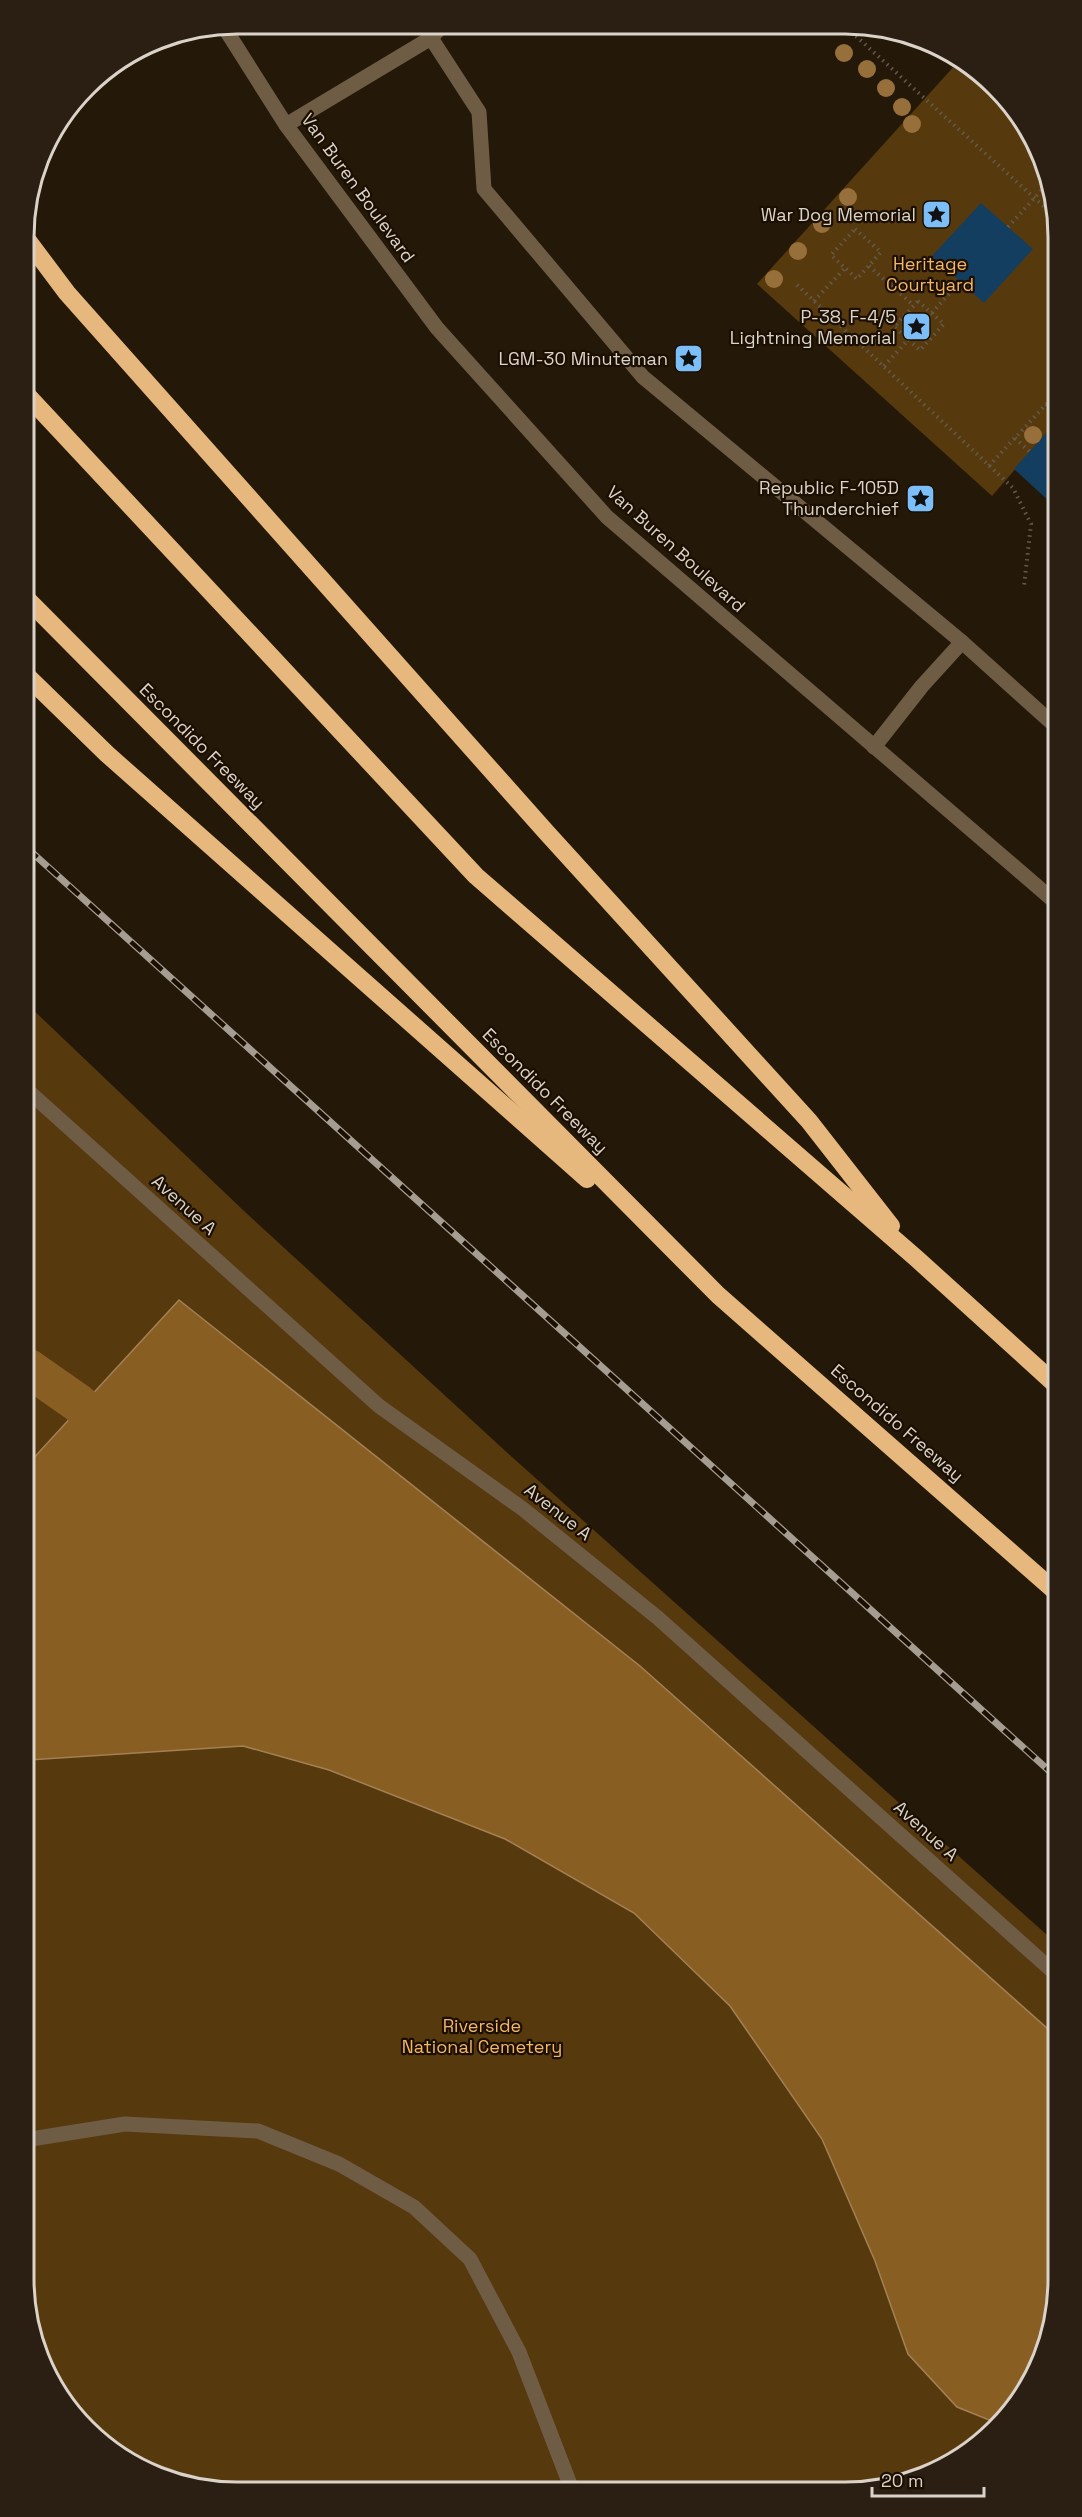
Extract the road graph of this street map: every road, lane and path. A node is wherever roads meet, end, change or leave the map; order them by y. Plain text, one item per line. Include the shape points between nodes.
1 (229, 35) edge
2 (434, 35) edge
3 (854, 35) edge
4 (431, 38) junction
5 (286, 125) junction
6 (1042, 191) edge
7 (1035, 199) junction
8 (1045, 208) edge
9 (1008, 227) dead end
10 (35, 250) edge
11 (869, 266) junction
12 (845, 268) junction
13 (960, 281) dead end
14 (797, 285) dead end
15 (814, 301) junction
16 (913, 305) junction
17 (932, 313) junction
18 (908, 340) junction
19 (884, 366) junction
20 (35, 404) edge
21 (1046, 405) edge
22 (1015, 438) junction
23 (1030, 452) dead end
24 (989, 466) junction
25 (1024, 586) dead end
26 (35, 607) edge
27 (962, 642) junction
28 (35, 684) edge
29 (1048, 719) edge
30 (874, 747) junction
31 (1048, 895) edge
32 (35, 1097) edge
33 (916, 1258) junction
34 (718, 1295) junction
35 (1047, 1377) edge
36 (1047, 1584) edge
37 (1047, 1967) edge
38 (34, 2139) edge
39 (569, 2482) edge

1 - 5 street, Van Buren Boulevard
2 - 4 street
3 - 7 path
4 - 5 street
4 - 27 street via 480,112 484,189 644,377
5 - 30 street, Van Buren Boulevard via 437,328 607,518
6 - 7 path
7 - 8 path
7 - 9 path
10 - 33 highway via 90,320 809,1121
11 - 12 path via 857,279
11 - 12 path via 881,252 855,229 831,255
11 - 16 path
12 - 15 path
13 - 17 path
14 - 15 path
15 - 19 path
16 - 17 path via 918,301
16 - 18 path via 894,327
17 - 18 path via 944,324 920,350
18 - 19 path
19 - 24 path
20 - 33 highway via 476,876
21 - 22 path
22 - 23 path
22 - 24 path
24 - 25 path via 1014,488 1031,524
26 - 34 highway, Escondido Freeway
27 - 29 street
27 - 30 street
28 - 34 highway via 107,754
30 - 31 street, Van Buren Boulevard
32 - 37 street, Avenue A via 379,1406 523,1509 658,1618
33 - 35 highway
34 - 36 highway, Escondido Freeway
38 - 39 street via 125,2124 258,2132 339,2164 414,2207 470,2259 519,2352

